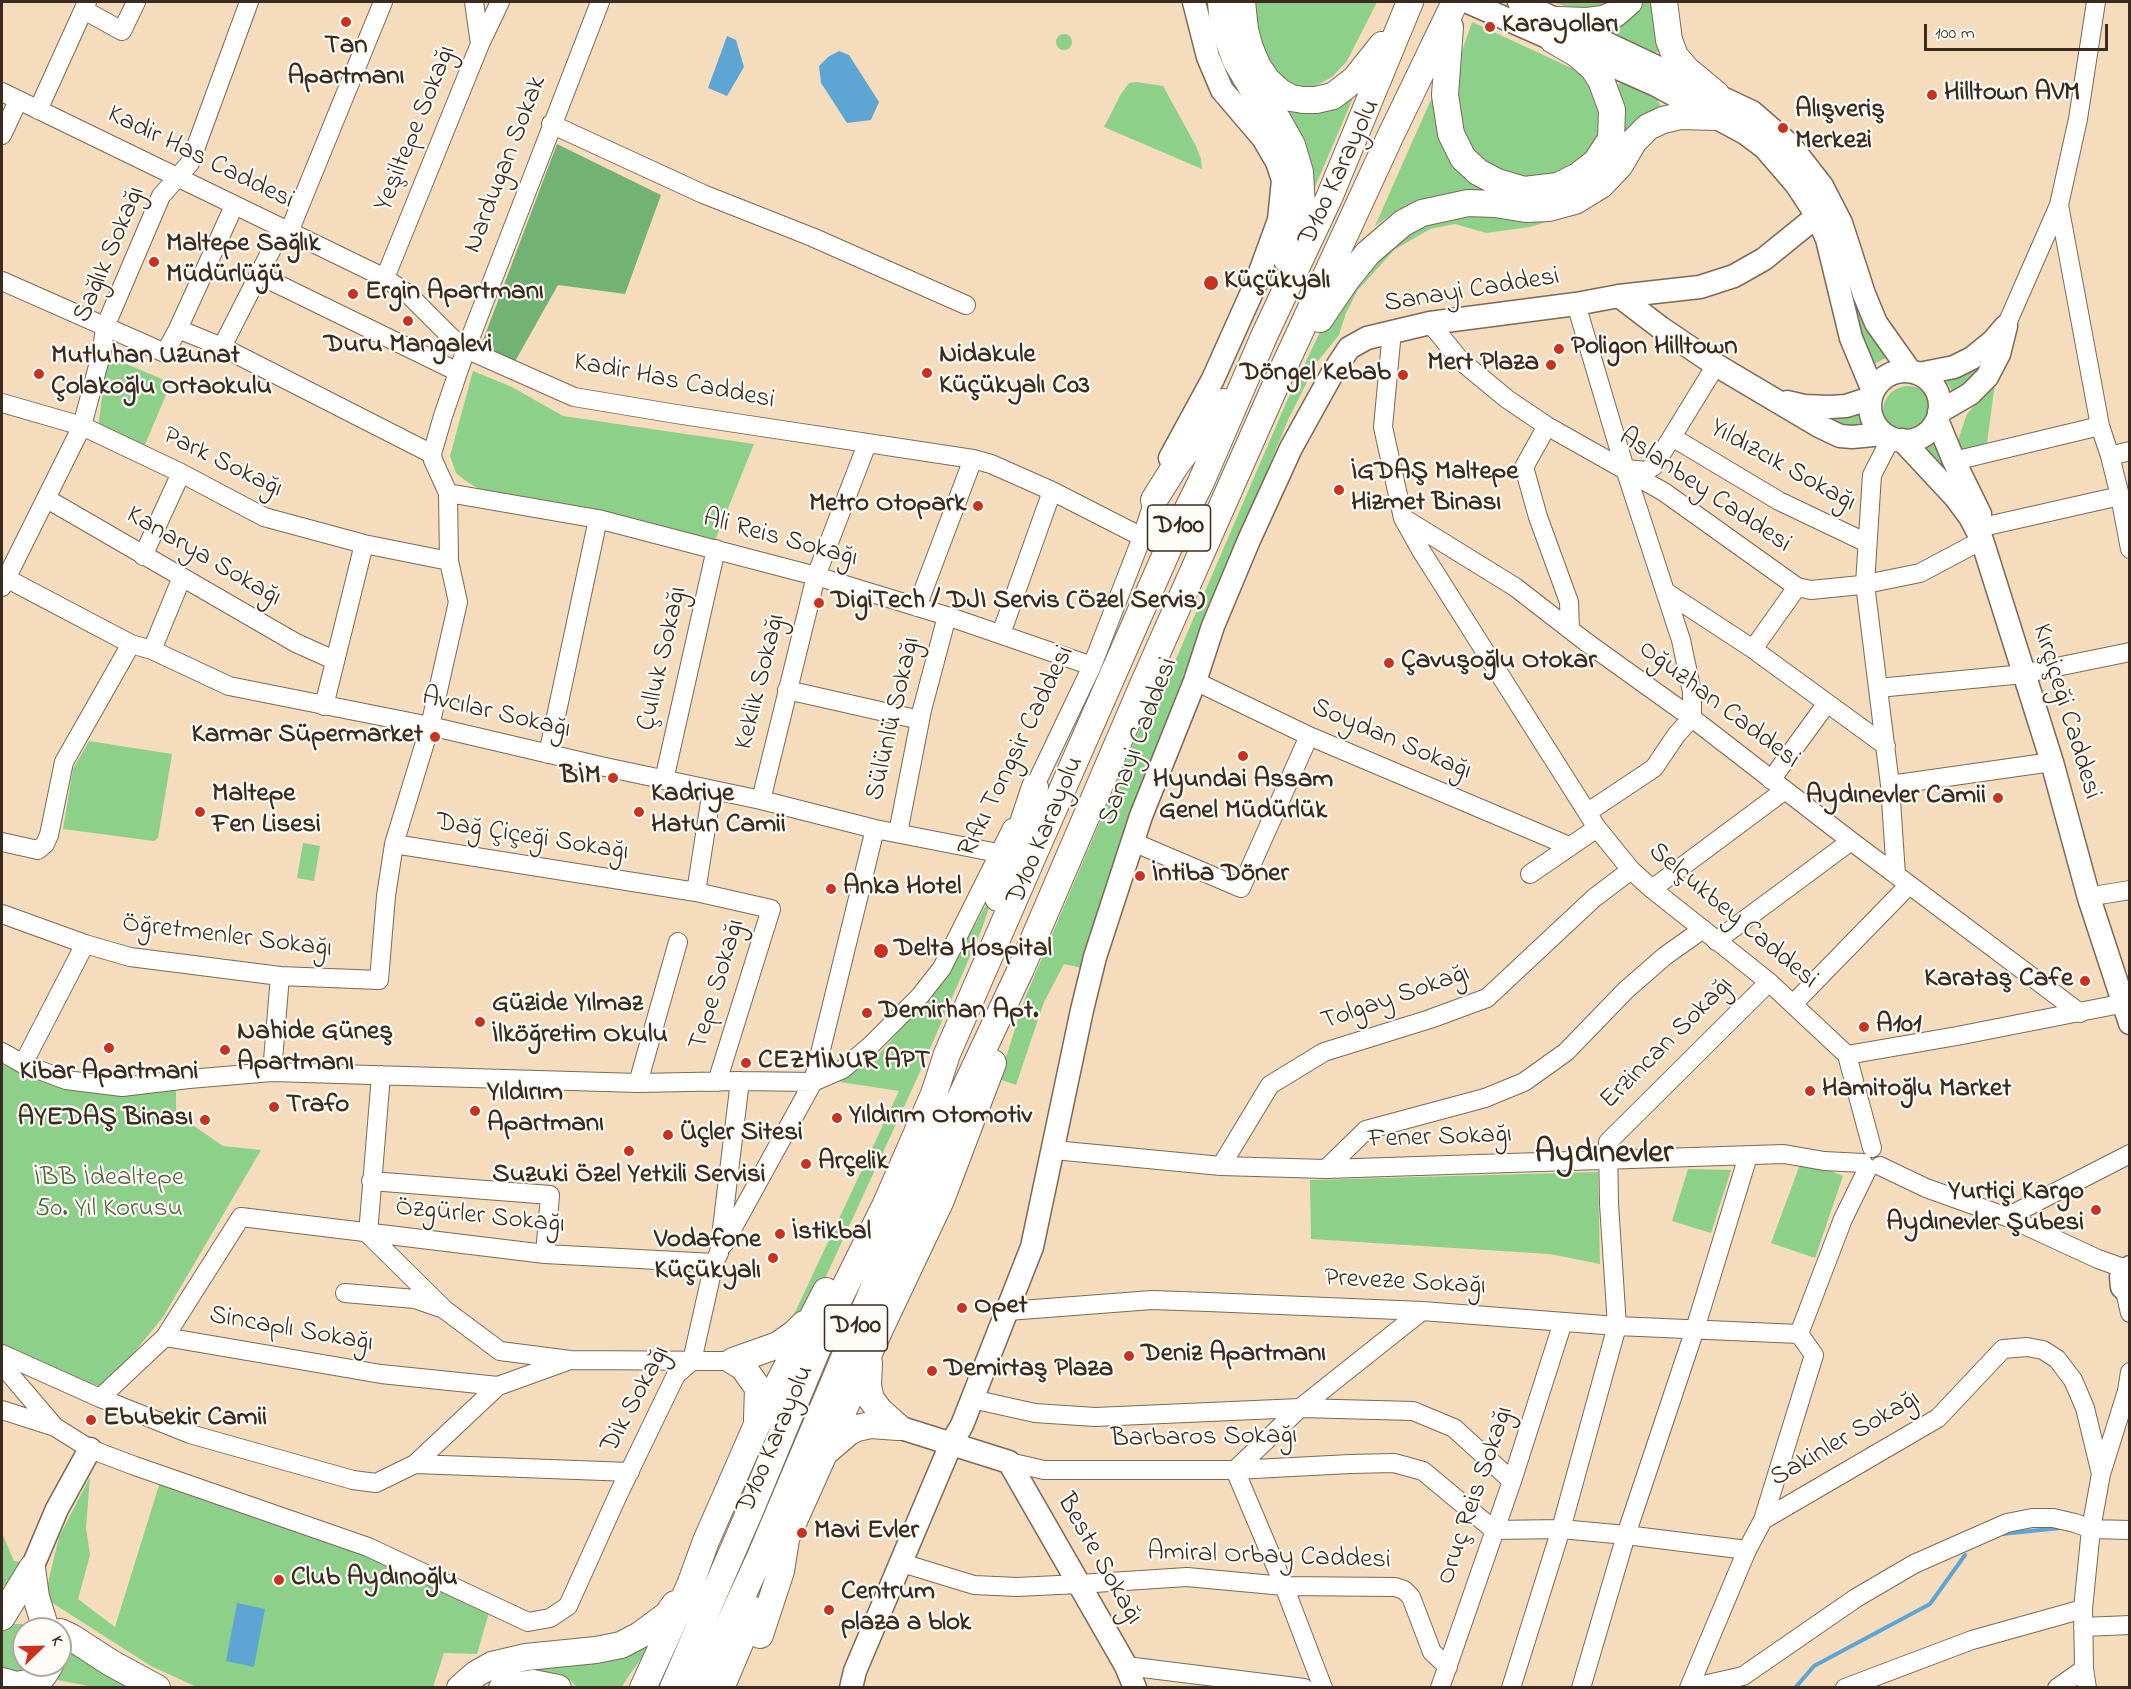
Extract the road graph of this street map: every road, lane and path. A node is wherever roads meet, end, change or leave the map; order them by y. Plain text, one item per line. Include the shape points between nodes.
1 (136, 2) edge
2 (249, 2) edge
3 (383, 2) edge
4 (474, 2) edge
5 (500, 2) edge
6 (600, 2) edge
7 (1194, 2) edge
8 (1221, 2) edge
9 (1242, 2) edge
10 (1410, 2) edge
11 (1519, 2) edge
12 (1629, 2) edge
13 (1664, 2) edge
14 (2096, 2) edge
15 (1458, 4) edge
16 (86, 6) edge
17 (1556, 30) junction
18 (480, 44) junction
19 (10, 96) edge
20 (1716, 106) junction
21 (38, 110) junction
22 (551, 124) junction
23 (2, 135) edge
24 (176, 177) junction
25 (2059, 205) junction
26 (234, 206) junction
27 (1817, 216) junction
28 (286, 231) junction
29 (259, 275) junction
30 (385, 278) junction
31 (2, 281) edge
32 (1674, 291) junction
33 (1619, 296) junction
34 (1576, 304) junction
35 (966, 306) dead end
36 (1430, 322) junction
37 (2006, 326) junction
38 (105, 327) junction
39 (1661, 328) junction
40 (178, 329) junction
41 (1392, 331) junction
42 (1265, 334) junction
43 (222, 346) junction
44 (466, 349) junction
45 (1254, 360) junction
46 (1716, 365) junction
47 (458, 372) junction
48 (1915, 373) junction
49 (1277, 382) junction
50 (1872, 394) junction
51 (1774, 399) junction
52 (2, 403) edge
53 (1938, 416) junction
54 (82, 426) junction
55 (1547, 426) junction
56 (2100, 426) junction
57 (1672, 437) junction
58 (1892, 437) junction
59 (867, 444) junction
60 (2130, 451) edge
61 (432, 454) junction
62 (2110, 456) junction
63 (973, 459) junction
64 (1954, 461) junction
65 (1625, 469) junction
66 (181, 473) junction
67 (1052, 491) junction
68 (448, 493) junction
69 (2120, 496) junction
70 (47, 498) junction
71 (1154, 500) junction
72 (598, 519) junction
73 (1403, 519) junction
74 (1984, 533) junction
75 (1142, 537) junction
76 (1867, 543) junction
77 (364, 544) junction
78 (2129, 546) edge
79 (716, 549) junction
80 (143, 556) junction
81 (449, 561) junction
82 (816, 576) junction
83 (182, 577) junction
84 (3, 580) edge
85 (1865, 584) junction
86 (1797, 587) junction
87 (1666, 592) junction
88 (917, 607) junction
89 (946, 616) junction
90 (1570, 629) junction
91 (1001, 634) junction
92 (131, 644) junction
93 (1753, 649) junction
94 (152, 650) junction
95 (2130, 652) edge
96 (334, 660) junction
97 (1092, 666) junction
98 (2028, 673) junction
99 (1195, 681) junction
100 (1878, 688) junction
101 (787, 690) junction
102 (1827, 703) junction
103 (324, 706) junction
104 (1692, 718) junction
105 (920, 720) junction
106 (430, 726) junction
107 (1309, 736) junction
108 (1886, 746) junction
109 (548, 754) junction
110 (2052, 762) junction
111 (664, 780) junction
112 (1778, 785) junction
113 (1890, 785) junction
114 (1035, 787) junction
115 (712, 790) junction
116 (761, 800) junction
117 (1588, 812) junction
118 (1597, 828) junction
119 (875, 830) junction
120 (898, 833) junction
121 (1851, 841) junction
122 (2, 842) edge
123 (1133, 842) junction
124 (394, 844) junction
125 (1569, 846) junction
126 (999, 853) junction
127 (1631, 870) junction
128 (1530, 874) dead end
129 (1902, 880) junction
130 (1652, 889) junction
131 (2130, 890) edge
132 (696, 892) junction
133 (2099, 896) junction
134 (2, 914) edge
135 (1710, 935) junction
136 (678, 942) dead end
137 (85, 944) junction
138 (1020, 971) junction
139 (280, 976) junction
140 (1769, 982) junction
141 (2128, 1003) edge
142 (1794, 1004) junction
143 (2080, 1013) junction
144 (2, 1052) edge
145 (947, 1054) junction
146 (1847, 1055) junction
147 (23, 1064) junction
148 (272, 1072) junction
149 (381, 1075) junction
150 (740, 1081) junction
151 (717, 1082) junction
152 (813, 1082) junction
153 (638, 1083) junction
154 (1054, 1150) junction
155 (1784, 1154) junction
156 (2130, 1154) edge
157 (1748, 1156) junction
158 (1869, 1159) junction
159 (1607, 1161) junction
160 (1824, 1161) junction
161 (1221, 1166) junction
162 (1326, 1169) junction
163 (371, 1181) junction
164 (2007, 1217) junction
165 (1844, 1219) junction
166 (368, 1233) junction
167 (545, 1254) junction
168 (716, 1258) junction
169 (2127, 1286) edge
170 (345, 1293) dead end
171 (445, 1310) junction
172 (1008, 1311) junction
173 (1422, 1311) junction
174 (813, 1314) junction
175 (1563, 1322) junction
176 (1617, 1326) junction
177 (1695, 1329) junction
178 (1799, 1334) junction
179 (165, 1336) junction
180 (2, 1354) edge
181 (870, 1354) junction
182 (570, 1360) junction
183 (692, 1361) junction
184 (733, 1361) junction
185 (2, 1365) edge
186 (2130, 1372) edge
187 (498, 1386) junction
188 (100, 1398) junction
189 (972, 1399) junction
190 (1300, 1408) junction
191 (2, 1410) edge
192 (56, 1427) junction
193 (756, 1427) junction
194 (898, 1427) junction
195 (951, 1444) junction
196 (90, 1449) junction
197 (826, 1452) junction
198 (1009, 1462) junction
199 (415, 1464) junction
200 (1235, 1470) junction
201 (630, 1472) junction
202 (2101, 1474) junction
203 (1512, 1481) junction
204 (1763, 1520) junction
205 (1561, 1529) junction
206 (2091, 1529) junction
207 (1494, 1530) junction
208 (2130, 1530) edge
209 (1626, 1535) junction
210 (786, 1539) junction
211 (1747, 1550) junction
212 (902, 1563) junction
213 (32, 1568) junction
214 (1079, 1584) junction
215 (690, 1585) junction
216 (1284, 1586) junction
217 (2083, 1609) junction
218 (2, 1611) edge
219 (31, 1617) edge
220 (45, 1617) edge
221 (2130, 1625) edge
222 (2083, 1627) junction
223 (72, 1638) edge
224 (1126, 1666) junction
225 (1448, 1667) junction
226 (2084, 1669) junction
227 (47, 1678) edge
228 (2, 1681) edge
229 (157, 1688) edge
230 (460, 1688) edge
231 (502, 1688) edge
232 (558, 1688) edge
233 (643, 1688) edge
234 (673, 1688) edge
235 (700, 1688) edge
236 (721, 1688) edge
237 (736, 1688) edge
238 (851, 1688) edge
239 (1135, 1688) edge
240 (1304, 1688) edge
241 (1323, 1688) edge
242 (1440, 1688) edge
243 (1511, 1688) edge
244 (1581, 1688) edge
245 (1689, 1688) edge
246 (1845, 1688) edge
247 (2057, 1688) edge
248 (2087, 1688) edge

1 - 16 street via 122,31
2 - 24 street, Sağlık Sokağı via 190,163
3 - 28 street
4 - 18 street
5 - 18 street, Yeşiltepe Sokağı
6 - 22 street, Nardugan Sokak
7 - 71 main road via 1208,57 1222,90 1263,138 1277,162 1283,180 1282,199 1279,220 1256,283 1213,379 1169,461
8 - 42 highway via 1223,26 1236,61 1278,120 1300,172 1302,207
9 - 10 highway via 1245,30 1258,67 1280,92 1303,100 1333,96 1344,89 1368,64
10 - 42 highway, D100 Karayolu / D100 via 1329,198
11 - 17 main road
12 - 17 highway via 1603,19
13 - 20 highway via 1669,40 1676,56
14 - 25 street via 2078,119
15 - 17 main road
15 - 17 highway via 1445,83 1451,134 1470,165 1507,186 1524,190 1568,182 1596,162 1611,139 1612,110 1601,80
15 - 49 highway, D100 Karayolu / D100 via 1390,137
16 - 21 street
17 - 20 main road via 1630,73
18 - 30 street, Yeşiltepe Sokağı
19 - 21 street, Kadir Has Caddesi
19 - 23 street
20 - 27 main road via 1765,148
20 - 48 main road via 1752,112 1790,145 1822,186 1841,223 1876,323
20 - 49 highway via 1648,127 1601,185 1575,201 1526,209 1468,203 1422,213 1403,223 1368,253 1347,279
21 - 24 street, Kadir Has Caddesi
22 - 35 street via 703,194 812,237
22 - 44 street, Nardugan Sokak
24 - 26 street, Kadir Has Caddesi
24 - 38 street, Sağlık Sokağı via 161,196
25 - 37 street
25 - 56 street
26 - 28 street, Kadir Has Caddesi
26 - 40 street
27 - 32 main road, Sanayi Caddesi via 1764,259 1734,276
27 - 50 main road via 1827,238 1851,338
28 - 29 street
28 - 30 street, Kadir Has Caddesi
29 - 43 street
29 - 47 street
30 - 44 street, Kadir Has Caddesi via 409,295
31 - 38 street
32 - 33 main road, Sanayi Caddesi
32 - 39 main road via 1659,316
33 - 34 main road, Sanayi Caddesi
33 - 39 main road
34 - 36 main road, Sanayi Caddesi
34 - 65 street
36 - 41 main road, Sanayi Caddesi
36 - 55 street, Aslanbey Caddesi via 1461,362
37 - 48 main road via 1972,358 1954,367
37 - 53 main road via 1999,354 1987,377
38 - 40 street via 165,353
38 - 54 street, Sağlık Sokağı
39 - 46 main road
40 - 43 street
41 - 73 street, Selçukbey Caddesi via 1383,427
41 - 99 main road, Sanayi Caddesi via 1349,348 1332,374 1291,448 1249,540
42 - 45 highway, D100 Karayolu / D100
43 - 61 street
44 - 47 street, Nardugan Sokak
44 - 59 street, Kadir Has Caddesi via 574,397
45 - 71 highway
45 - 145 highway, D100 Karayolu / D100
46 - 51 main road
46 - 57 street
47 - 61 street, Nardugan Sokak
48 - 50 main road via 1891,374 1882,379
48 - 53 main road via 1938,394
49 - 138 highway, D100 Karayolu / D100
50 - 51 main road via 1846,406 1830,407
50 - 58 main road via 1873,421
51 - 58 main road via 1840,436
52 - 54 street, Park Sokağı
53 - 58 main road via 1926,434 1917,439
53 - 64 main road, Kırçiçeği Caddesi
54 - 66 street, Park Sokağı
54 - 70 street, Sağlık Sokağı
55 - 65 street, Aslanbey Caddesi
55 - 90 street via 1524,467 1569,602
56 - 62 street
56 - 64 street
57 - 65 street via 1654,466 1646,471
57 - 76 street, Yıldızcık Sokağı via 1779,501
58 - 74 main road, Kırçiçeği Caddesi via 1956,498
58 - 76 street via 1872,475
59 - 63 street, Kadir Has Caddesi
59 - 82 street, Keklik Sokağı
60 - 62 street
61 - 68 street
62 - 69 street
63 - 67 street, Kadir Has Caddesi
63 - 88 street
64 - 74 main road, Kırçiçeği Caddesi
65 - 86 street, Aslanbey Caddesi via 1664,492
65 - 87 street
66 - 77 street, Park Sokağı via 264,517
66 - 80 street
67 - 75 street, Kadir Has Caddesi
67 - 91 street
68 - 72 street, Ali Reis Sokağı
68 - 81 street
69 - 74 street, Aslanbey Caddesi
69 - 78 street
70 - 80 street, Kanarya Sokağı
70 - 84 street, Sağlık Sokağı
71 - 75 street, Rıfkı Tongsir Caddesi
72 - 79 street, Ali Reis Sokağı
72 - 109 street
73 - 90 street, Oğuzhan Caddesi via 1515,587
73 - 117 street, Selçukbey Caddesi
74 - 85 street, Aslanbey Caddesi via 1920,573
74 - 98 main road, Kırçiçeği Caddesi
75 - 97 street, Rıfkı Tongsir Caddesi
76 - 85 street
77 - 81 street, Park Sokağı
77 - 96 street
79 - 82 street, Ali Reis Sokağı
79 - 111 street, Çulluk Sokağı
80 - 83 street, Kanarya Sokağı
81 - 106 street via 458,602
82 - 88 street, Ali Reis Sokağı
82 - 101 street, Keklik Sokağı
83 - 94 street
83 - 96 street, Kanarya Sokağı via 296,643
84 - 92 street, Avcılar Sokağı
85 - 86 street, Aslanbey Caddesi via 1811,590
85 - 100 street
86 - 93 street
87 - 93 street
87 - 104 street via 1692,692
88 - 89 street, Ali Reis Sokağı
89 - 91 street, Ali Reis Sokağı
89 - 105 street, Sülünlü Sokağı
90 - 104 street, Oğuzhan Caddesi
91 - 97 street, Ali Reis Sokağı
92 - 94 street, Avcılar Sokağı
92 - 122 street via 64,762 45,844 38,850
93 - 102 street
94 - 103 street, Avcılar Sokağı via 229,686
95 - 98 street
96 - 103 street
97 - 114 street, Rıfkı Tongsir Caddesi
98 - 100 street
98 - 110 main road, Kırçiçeği Caddesi
98 - 133 main road, Kırçiçeği Caddesi
99 - 107 street, Soydan Sokağı
99 - 123 main road, Sanayi Caddesi
100 - 108 street
101 - 105 street
101 - 116 street, Keklik Sokağı
102 - 108 street
102 - 112 street
103 - 106 street, Avcılar Sokağı
104 - 112 street, Oğuzhan Caddesi
104 - 117 street via 1654,768
105 - 120 street, Sülünlü Sokağı
106 - 109 street, Avcılar Sokağı
106 - 124 street
107 - 123 street via 1241,888
107 - 125 street, Soydan Sokağı
108 - 113 street
109 - 111 street, Avcılar Sokağı
110 - 113 street
110 - 141 main road, Kırçiçeği Caddesi via 2089,898
111 - 115 street, Avcılar Sokağı
112 - 121 street, Oğuzhan Caddesi
112 - 130 street
113 - 129 street
114 - 126 street, Rıfkı Tongsir Caddesi
114 - 145 highway
115 - 116 street, Avcılar Sokağı
115 - 132 street
116 - 119 street, Avcılar Sokağı
117 - 118 street, Selçukbey Caddesi
118 - 125 street
118 - 127 street, Selçukbey Caddesi
119 - 120 street, Avcılar Sokağı
119 - 152 street
120 - 126 street, Avcılar Sokağı
121 - 129 street, Oğuzhan Caddesi
121 - 135 street
123 - 154 main road, Sanayi Caddesi via 1082,1010
124 - 132 street, Dağ Çiçeği Sokağı
124 - 139 street, Öğretmenler Sokağı via 380,980
125 - 128 street
126 - 152 street, Rıfkı Tongsir Caddesi via 942,968 920,996 843,1069
127 - 130 street, Selçukbey Caddesi
127 - 161 street, Tolgay Sokağı via 1594,898 1488,998 1324,1052 1270,1085
129 - 142 street
129 - 143 street, Oğuzhan Caddesi
130 - 135 street, Selçukbey Caddesi
131 - 133 street
132 - 151 street, Tepe Sokağı via 771,909
133 - 141 main road, Kırçiçeği Caddesi
134 - 137 street, Öğretmenler Sokağı
135 - 140 street, Selçukbey Caddesi
135 - 162 street via 1665,956 1566,1052 1524,1082 1485,1098 1366,1130
136 - 153 street
137 - 139 street, Öğretmenler Sokağı via 130,957
137 - 147 street
138 - 181 highway via 986,1083 941,1200
138 - 235 highway, D100 Karayolu / D100 via 900,1227
139 - 148 street
140 - 142 street, Selçukbey Caddesi
140 - 159 street, Erzincan Sokağı via 1608,1142
141 - 143 street
142 - 146 street, Selçukbey Caddesi
143 - 146 street
144 - 147 street, Rıfkı Tongsir Caddesi
145 - 174 highway
145 - 234 highway, D100 Karayolu / D100 via 934,1094 833,1311
146 - 158 street
147 - 148 street, Rıfkı Tongsir Caddesi via 66,1080 122,1087
148 - 149 street, Rıfkı Tongsir Caddesi
149 - 153 street, Rıfkı Tongsir Caddesi
149 - 163 street
150 - 151 street, Rıfkı Tongsir Caddesi
150 - 152 street, Rıfkı Tongsir Caddesi
150 - 168 street, Dik Sokağı
151 - 153 street, Rıfkı Tongsir Caddesi
152 - 168 street
154 - 161 street, Fener Sokağı
154 - 172 main road, Sanayi Caddesi via 1032,1247
155 - 157 street, Fener Sokağı
155 - 158 street
155 - 160 street, Fener Sokağı
156 - 164 street
157 - 159 street, Fener Sokağı
157 - 177 street
158 - 160 street, Fener Sokağı
158 - 164 street via 1926,1188
158 - 165 street
159 - 162 street, Fener Sokağı
159 - 176 street, Erzincan Sokağı
160 - 165 street via 1848,1168 1853,1174
161 - 162 street, Fener Sokağı
163 - 166 street
163 - 167 street via 550,1195
164 - 169 street via 2098,1259
165 - 178 street
166 - 167 street, Özgürler Sokağı
166 - 171 street
166 - 179 street, Özgürler Sokağı via 241,1217
167 - 168 street, Özgürler Sokağı
168 - 183 street, Dik Sokağı
170 - 171 street via 415,1299
171 - 182 street via 500,1351
172 - 173 street, Preveze Sokağı via 1152,1300
172 - 189 main road, Sanayi Caddesi
173 - 175 street, Preveze Sokağı
173 - 190 street
174 - 184 highway via 778,1345
174 - 193 highway
175 - 176 street, Preveze Sokağı
175 - 203 street, Oruç Reis Sokağı
176 - 177 street, Preveze Sokağı
176 - 205 street, Erzincan Sokağı
177 - 178 street, Preveze Sokağı
177 - 209 street
178 - 204 street via 1814,1354
179 - 187 street, Sincaplı Sokağı via 381,1374
179 - 188 street
180 - 188 street
181 - 194 highway via 868,1386 872,1399
181 - 197 highway
182 - 183 street
182 - 187 street
183 - 184 street
183 - 201 street, Dik Sokağı via 676,1375
184 - 193 highway via 758,1388
185 - 192 street
186 - 202 street
187 - 199 street
188 - 199 street via 190,1434 353,1480 376,1483
189 - 190 street via 1035,1413 1095,1417
189 - 195 main road, Sanayi Caddesi
190 - 200 street
190 - 203 street via 1413,1411 1454,1428
191 - 192 street
192 - 196 street
193 - 215 highway
194 - 195 main road, Barbaros Sokağı
194 - 197 highway via 857,1428
195 - 198 main road, Barbaros Sokağı
195 - 212 main road, Sanayi Caddesi
196 - 201 street, Dik Sokağı via 368,1546 528,1622 550,1618 568,1606
196 - 213 main road via 57,1509
197 - 210 highway
198 - 200 street, Barbaros Sokağı via 1044,1470
198 - 214 main road, Beste Sokağı
199 - 201 street
200 - 207 street, Barbaros Sokağı via 1394,1463 1424,1471
200 - 216 street
202 - 204 street, Sakinler Sokağı via 2085,1408 2073,1380 2058,1359 2043,1350 2017,1346 2003,1349 1946,1412 1930,1424
202 - 206 street
203 - 207 street, Oruç Reis Sokağı
204 - 211 street, Sakinler Sokağı
205 - 207 street
205 - 209 street
205 - 243 street, Erzincan Sokağı
206 - 208 street, Sakinler Sokağı
206 - 217 street
206 - 245 street, Sakinler Sokağı via 2053,1518 2007,1523 1914,1564 1856,1598 1743,1676
207 - 225 street, Oruç Reis Sokağı
209 - 211 street
209 - 244 street
210 - 236 highway
210 - 237 highway via 765,1623
211 - 245 street, Sakinler Sokağı
212 - 214 street, Amiral Orbay Caddesi via 974,1585
212 - 238 main road, Sanayi Caddesi
213 - 218 highway
213 - 220 highway via 36,1597
214 - 216 street, Amiral Orbay Caddesi via 1187,1577
214 - 224 main road, Beste Sokağı
215 - 230 highway via 667,1616 621,1645 500,1663 476,1674
215 - 233 highway
216 - 225 street, Amiral Orbay Caddesi via 1404,1590 1411,1597 1432,1653
216 - 241 street
217 - 222 street
217 - 246 street via 1971,1640
218 - 219 highway
221 - 222 street
222 - 226 street
223 - 229 highway
224 - 239 main road, Beste Sokağı
224 - 240 street
225 - 242 street, Oruç Reis Sokağı
226 - 247 street
226 - 248 street
227 - 228 highway via 16,1685
231 - 232 highway via 533,1683

